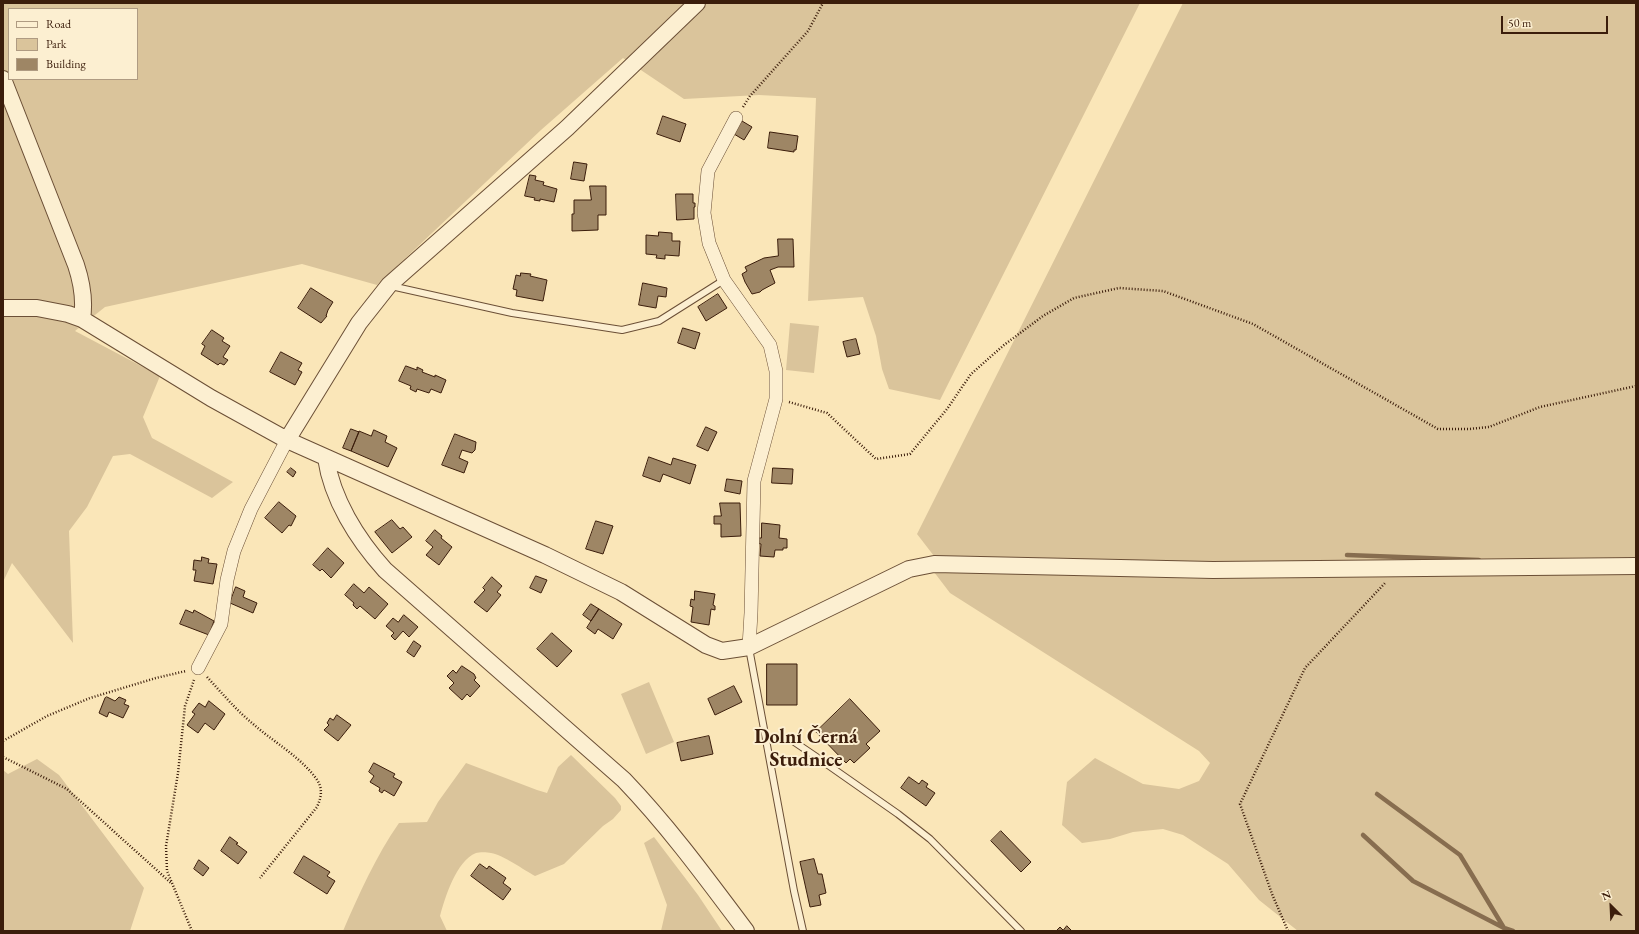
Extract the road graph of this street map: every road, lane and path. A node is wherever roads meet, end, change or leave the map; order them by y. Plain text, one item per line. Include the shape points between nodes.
1 (697, 3) edge
2 (823, 3) edge
3 (3, 79) edge
4 (736, 118) joint
5 (724, 280) junction
6 (389, 286) junction
7 (3, 308) edge
8 (82, 319) junction
9 (1636, 386) edge
10 (776, 398) junction
11 (287, 440) junction
12 (326, 458) junction
13 (1636, 566) edge
14 (1400, 568) junction
15 (749, 647) junction
16 (198, 668) junction
17 (766, 738) junction
18 (3, 740) edge
19 (3, 757) edge
20 (260, 878) dead end
21 (173, 885) junction
22 (192, 931) edge
23 (746, 931) edge
24 (803, 931) edge
25 (1021, 931) edge
26 (1288, 931) edge

1 - 6 street via 567,128
2 - 4 path via 808,31 750,96
3 - 8 street via 82,282
4 - 5 street via 708,170 704,213 709,243
5 - 6 lane via 659,321 622,330 512,312
5 - 10 street via 770,345 776,371
6 - 11 street via 359,323
7 - 8 street via 37,308
8 - 11 street
9 - 10 path via 1540,407 1489,427 1438,429 1253,324 1163,291 1119,288 1074,298 1043,316 1004,345 971,374 947,409 910,454 876,459 827,414
10 - 15 street via 754,481
11 - 12 street
11 - 16 street via 251,509 234,551 221,624
12 - 15 street via 545,555 621,592 706,646 722,650
12 - 23 street via 332,488 371,555 624,780 686,851
13 - 14 street
14 - 15 street via 1214,570 934,564 909,569
14 - 26 path via 1305,668 1240,804
15 - 17 lane
16 - 18 path via 90,698 47,716
16 - 20 path via 251,723 316,777 322,791 317,807
16 - 21 path via 184,706 178,773 166,846 167,871
17 - 24 lane
17 - 25 lane via 790,739 898,814 930,839
19 - 21 path via 67,789
21 - 22 path

